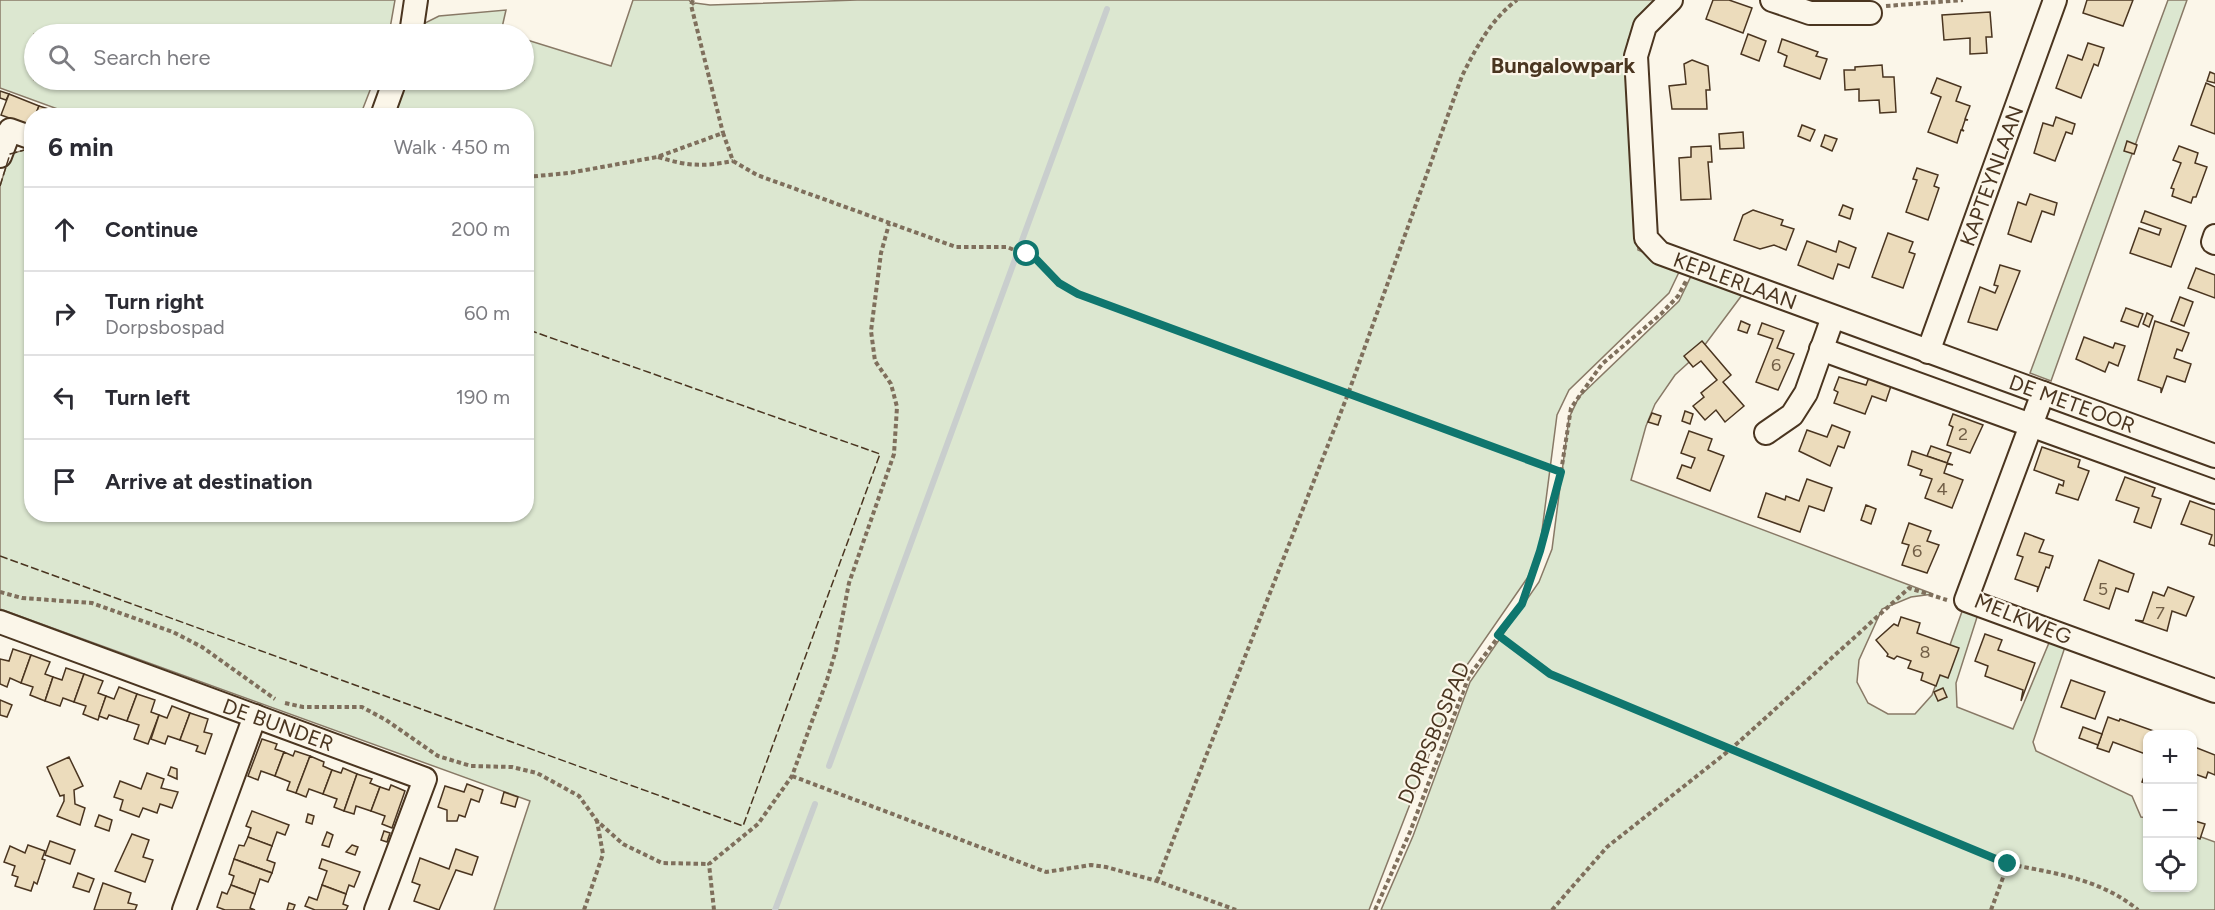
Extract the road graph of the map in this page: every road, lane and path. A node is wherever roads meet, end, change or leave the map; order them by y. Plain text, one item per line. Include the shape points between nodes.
1 (416, 0) edge
2 (693, 0) edge
3 (1517, 0) edge
4 (1671, 0) edge
5 (1772, 0) edge
6 (1963, 0) edge
7 (2055, 0) edge
8 (1870, 13) joint
9 (412, 24) edge
10 (391, 90) edge
11 (385, 108) edge
12 (723, 133) junction
13 (24, 135) edge
14 (0, 156) edge
15 (657, 157) junction
16 (733, 161) junction
17 (534, 176) edge
18 (889, 224) junction
19 (2215, 236) edge
20 (2215, 243) edge
21 (1693, 266) junction
22 (1833, 317) junction
23 (1821, 349) junction
24 (1928, 352) junction
25 (2043, 393) junction
26 (1348, 394) junction
27 (2030, 426) junction
28 (1766, 433) dead end
29 (2215, 456) edge
30 (1561, 472) junction
31 (2215, 492) edge
32 (0, 592) edge
33 (1966, 600) junction
34 (0, 622) edge
35 (1498, 635) junction
36 (2215, 691) edge
37 (255, 716) junction
38 (1731, 749) junction
39 (792, 776) junction
40 (597, 820) junction
41 (709, 864) junction
42 (2008, 864) junction
43 (1157, 881) junction
44 (184, 910) edge
45 (376, 910) edge
46 (584, 910) edge
47 (714, 910) edge
48 (1236, 910) edge
49 (1375, 910) edge
50 (1552, 910) edge
51 (1991, 910) edge
52 (2138, 910) edge

1 - 9 street
2 - 12 path via 691,5
3 - 26 path via 1485,35 1462,76
4 - 21 street, KEPLERLAAN via 1645,27 1636,56 1646,238 1660,253
5 - 8 street via 1810,13
6 - 8 path via 1891,4
7 - 24 street, KAPTEYNLAAN
10 - 11 street
12 - 15 path
12 - 16 path
13 - 14 street via 10,130
15 - 16 path via 685,166
15 - 17 path
16 - 18 path via 757,175
18 - 26 path via 956,247 998,245 1027,254 1059,283 1078,294
18 - 39 path via 881,253 872,331 875,361 891,384 897,407 894,454 849,583 827,680
19 - 20 street
21 - 22 street, KEPLERLAAN
21 - 30 path, DORPSBOSPAD via 1678,296 1602,364 1571,408
22 - 23 street
22 - 24 street, KEPLERLAAN
23 - 27 street
23 - 28 street via 1806,393 1792,415
24 - 25 street, DE METEOOR
25 - 27 street, MELKWEG
25 - 29 street, DE METEOOR
26 - 30 path
26 - 43 path
27 - 31 street
27 - 33 street, MELKWEG
30 - 35 path, DORPSBOSPAD via 1522,604
32 - 40 path via 22,598 92,603 173,632 202,647 272,698 303,708 362,707 438,756 471,766 525,769 551,779 579,796
33 - 36 street, MELKWEG
33 - 38 path via 1953,602 1909,588
34 - 37 street, DE BUNDER
35 - 38 path via 1550,674
35 - 49 path, DORPSBOSPAD via 1469,676 1410,831
37 - 44 street
37 - 45 street, DE BUNDER via 425,779
38 - 42 path
38 - 50 path via 1607,848
39 - 41 path via 758,824
39 - 43 path via 1046,872 1091,865
40 - 41 path via 623,844 662,863
40 - 46 path via 603,854
41 - 47 path
42 - 51 path
42 - 52 path via 2082,879
43 - 48 path

